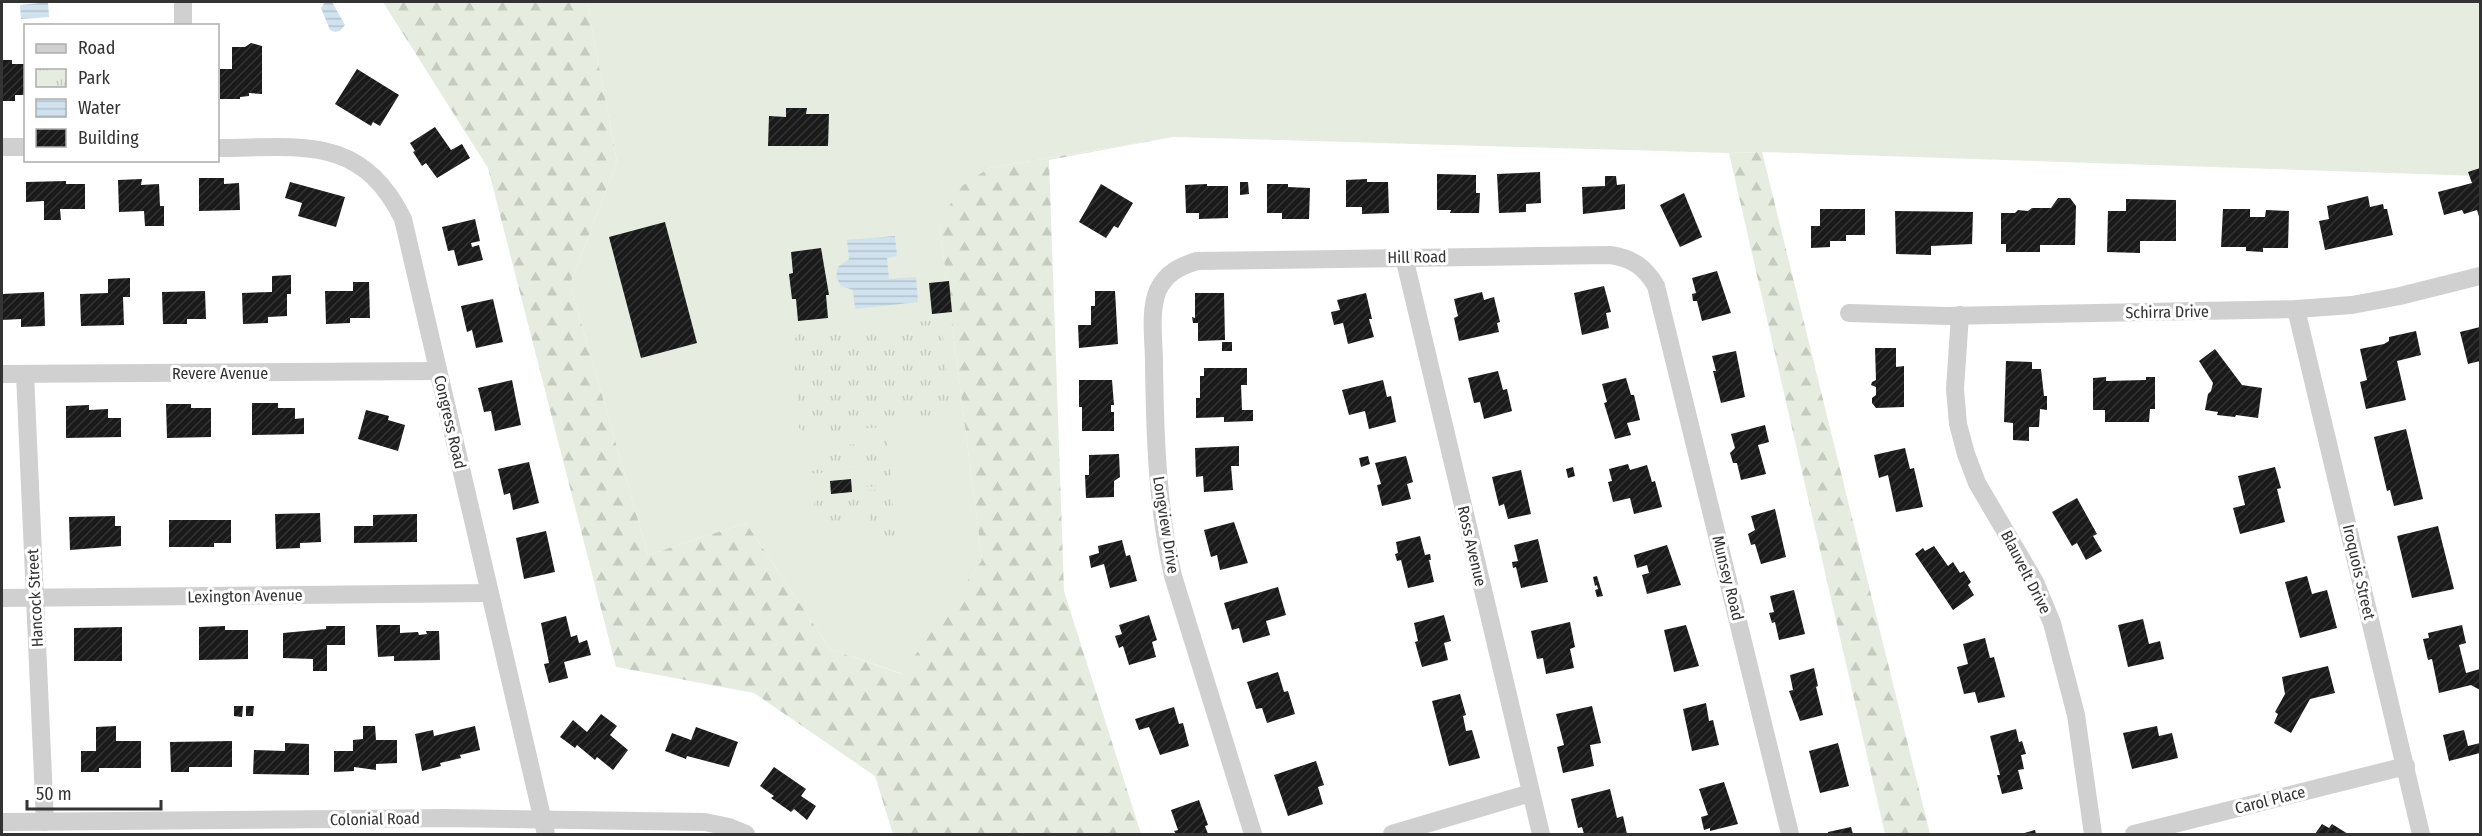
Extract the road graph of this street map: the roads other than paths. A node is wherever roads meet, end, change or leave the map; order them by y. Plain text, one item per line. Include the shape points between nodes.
1 (183, 2) edge
2 (183, 24) edge
3 (2, 147) edge
4 (24, 147) edge
5 (219, 148) edge
6 (1404, 257) junction
7 (1197, 261) joint
8 (1636, 262) joint
9 (2481, 276) edge
10 (2296, 309) junction
11 (1849, 313) dead end
12 (1960, 315) junction
13 (438, 371) junction
14 (2, 374) edge
15 (25, 374) junction
16 (489, 593) junction
17 (2, 598) edge
18 (35, 598) junction
19 (2406, 766) junction
20 (1531, 793) junction
21 (2, 822) edge
22 (45, 822) junction
23 (543, 827) edge
24 (118, 828) edge
25 (746, 834) edge
26 (1253, 834) edge
27 (1392, 834) edge
28 (1541, 834) edge
29 (1790, 834) edge
30 (2093, 834) edge
31 (2134, 834) edge
32 (2421, 834) edge

1 - 2 street
3 - 4 street
5 - 13 street, Congress Road via 322,149 351,160 377,178 402,219
6 - 7 street, Hill Road
6 - 8 street, Hill Road via 1610,255
6 - 20 street, Ross Avenue
7 - 26 street, Longview Drive via 1168,276 1154,301 1160,502 1173,576
8 - 29 street, Munsey Road via 1656,286
9 - 10 street, Schirra Drive via 2352,305
10 - 12 street, Schirra Drive
10 - 19 street, Iroquois Street
11 - 12 street, Schirra Drive
12 - 30 street, Blauvelt Drive via 1955,389 1958,424 1977,483 2035,582 2052,622 2076,715
13 - 15 street, Revere Avenue
13 - 16 street, Congress Road
14 - 15 street, Revere Avenue
15 - 18 street, Hancock Street
16 - 18 street, Lexington Avenue
16 - 23 street, Congress Road
17 - 18 street, Lexington Avenue
18 - 22 street, Hancock Street
19 - 31 street, Carol Place
19 - 32 street, Iroquois Street
20 - 27 street
20 - 28 street, Ross Avenue
21 - 22 street, Colonial Road
22 - 24 street, Colonial Road
23 - 24 street, Colonial Road via 446,818
23 - 25 street, Colonial Road via 705,822

